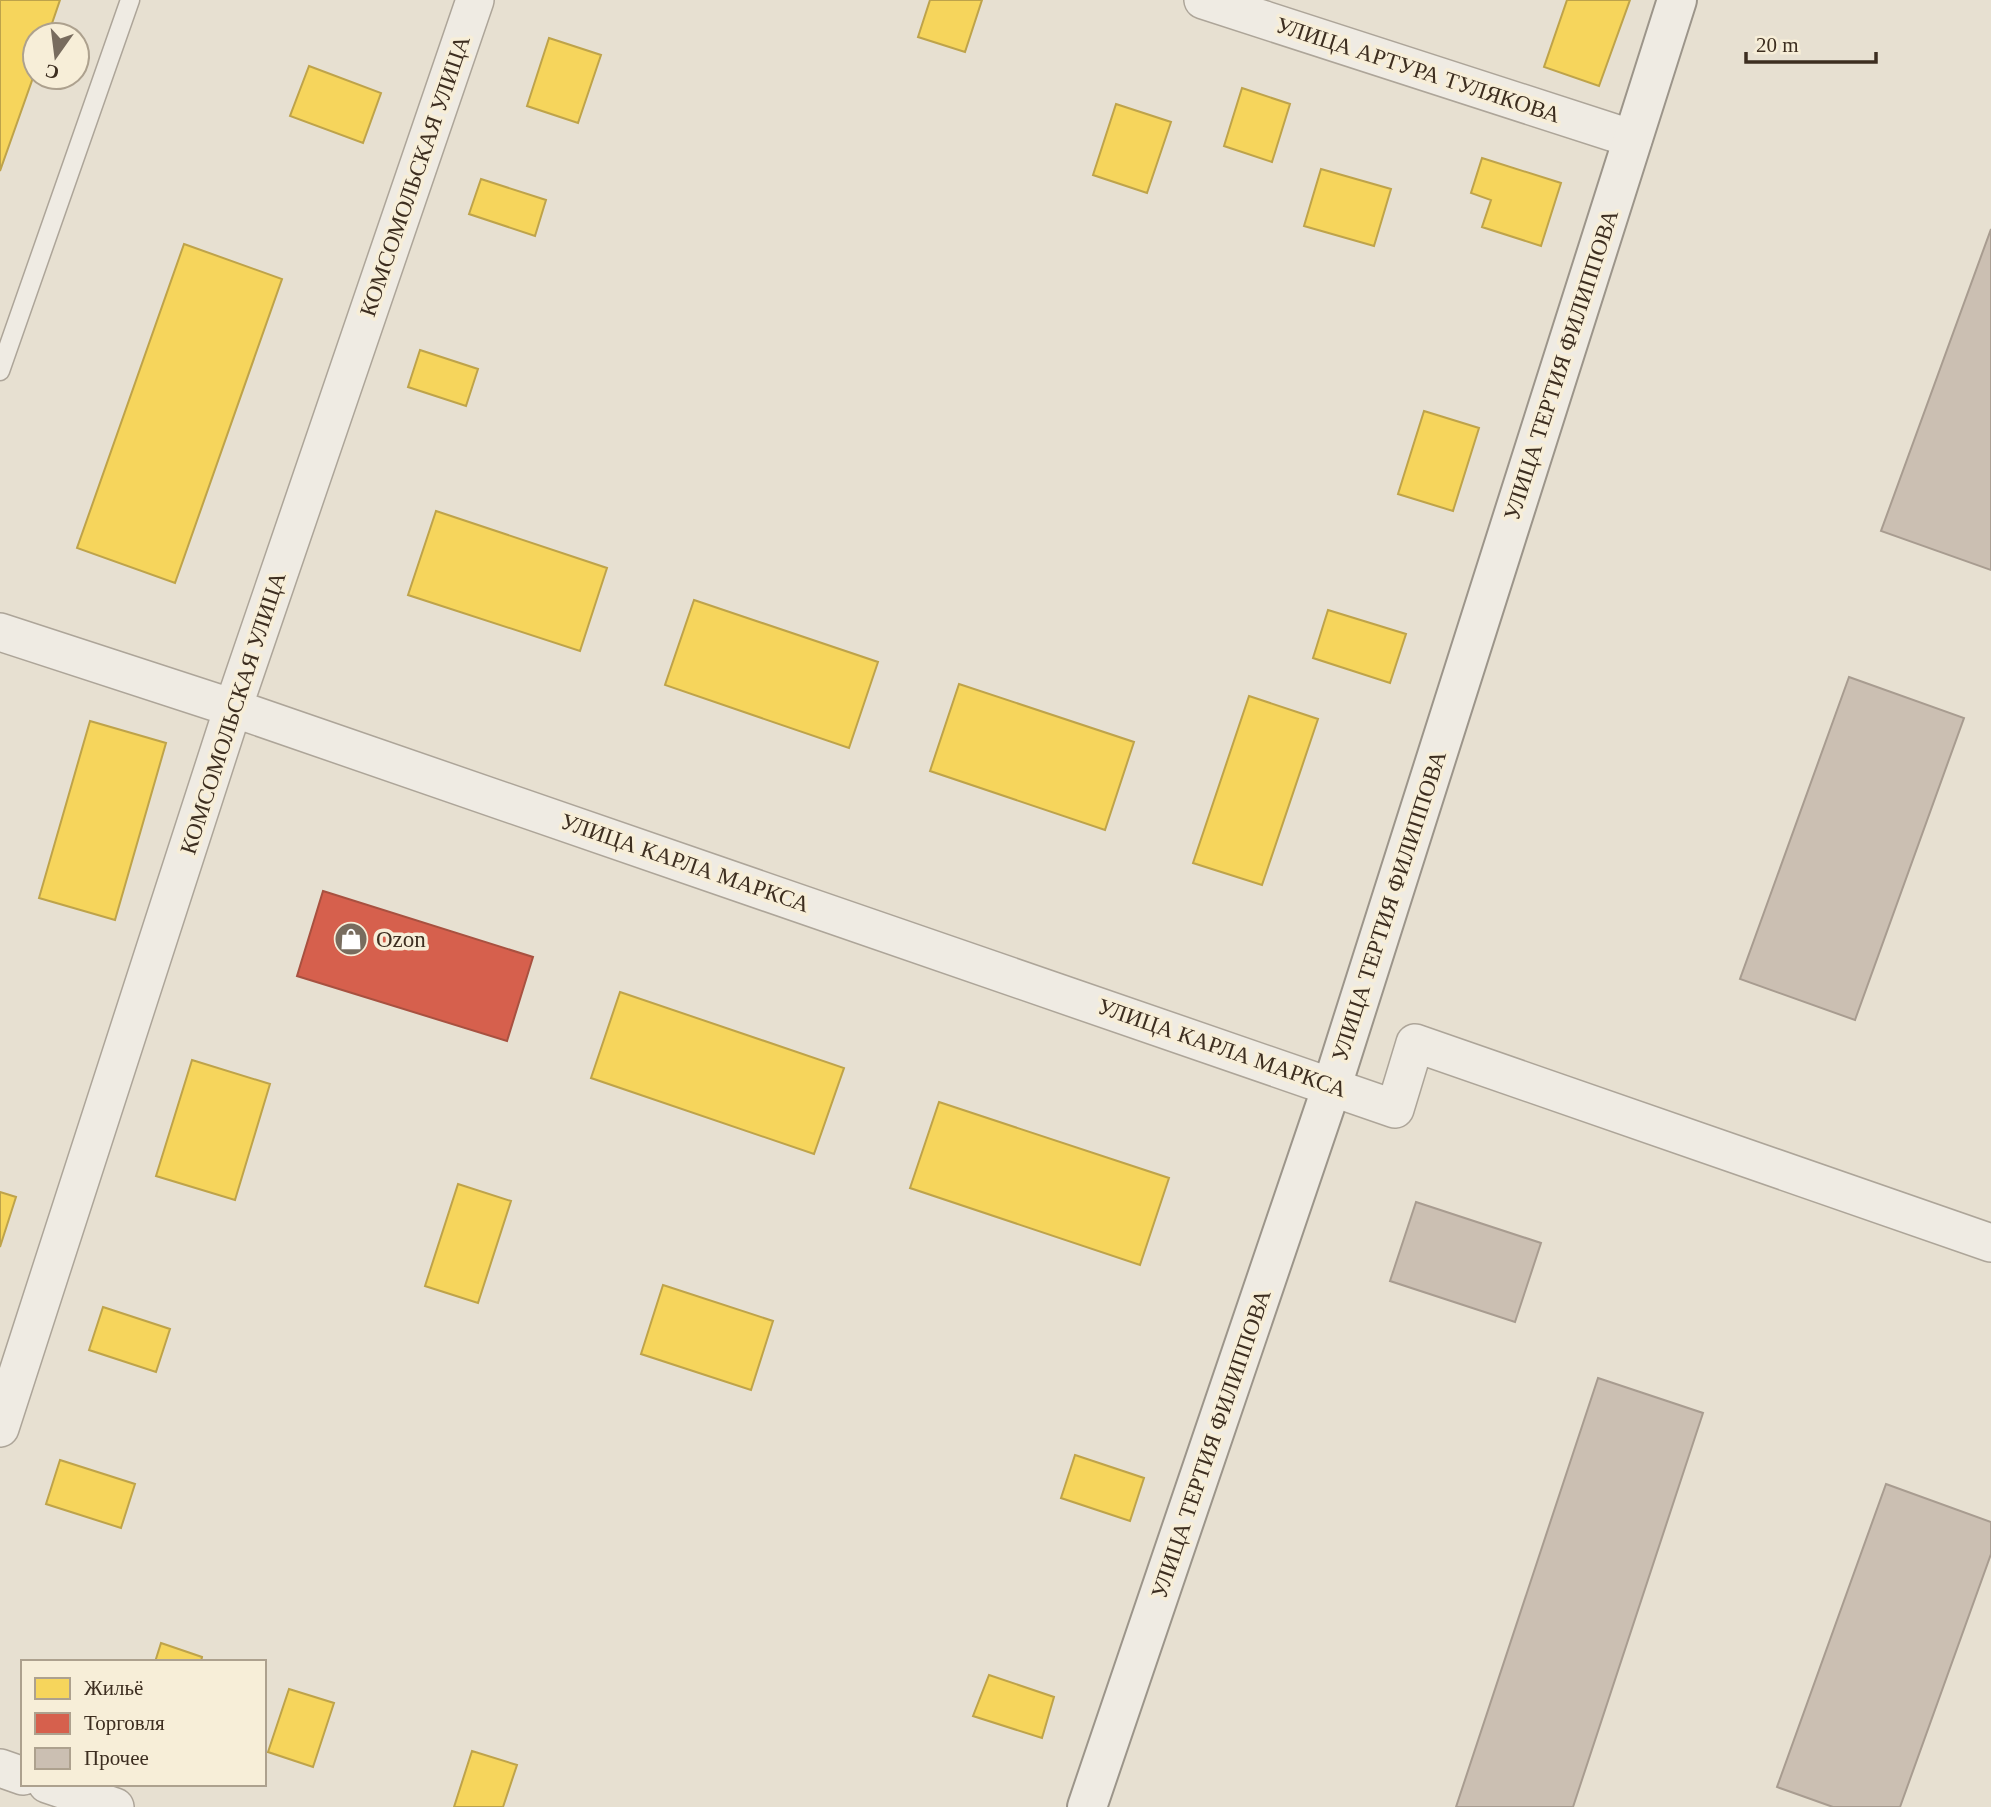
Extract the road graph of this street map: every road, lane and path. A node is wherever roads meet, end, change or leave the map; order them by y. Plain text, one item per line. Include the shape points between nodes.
1 (131, 0) edge
2 (475, 0) edge
3 (1203, 0) edge
4 (1677, 0) edge
5 (1633, 139) junction
6 (0, 371) edge
7 (0, 632) edge
8 (233, 708) junction
9 (1332, 1086) junction
10 (1991, 1243) edge
11 (0, 1428) edge
12 (0, 1768) edge
13 (21, 1775) edge
14 (53, 1786) edge
15 (115, 1807) edge
16 (1087, 1807) edge

1 - 6 lane
2 - 8 street, КОМСОМОЛЬСКАЯ УЛИЦА
3 - 5 street, УЛИЦА АРТУРА ТУЛЯКОВА
4 - 5 street, УЛИЦА ТЕРТИЯ ФИЛИППОВА
5 - 9 street, УЛИЦА ТЕРТИЯ ФИЛИППОВА
7 - 8 street, УЛИЦА КАРЛА МАРКСА
8 - 9 street, УЛИЦА КАРЛА МАРКСА
8 - 11 street, КОМСОМОЛЬСКАЯ УЛИЦА
9 - 10 street, УЛИЦА КАРЛА МАРКСА via 1395,1109 1415,1043
9 - 16 street, УЛИЦА ТЕРТИЯ ФИЛИППОВА
12 - 13 street
14 - 15 street

